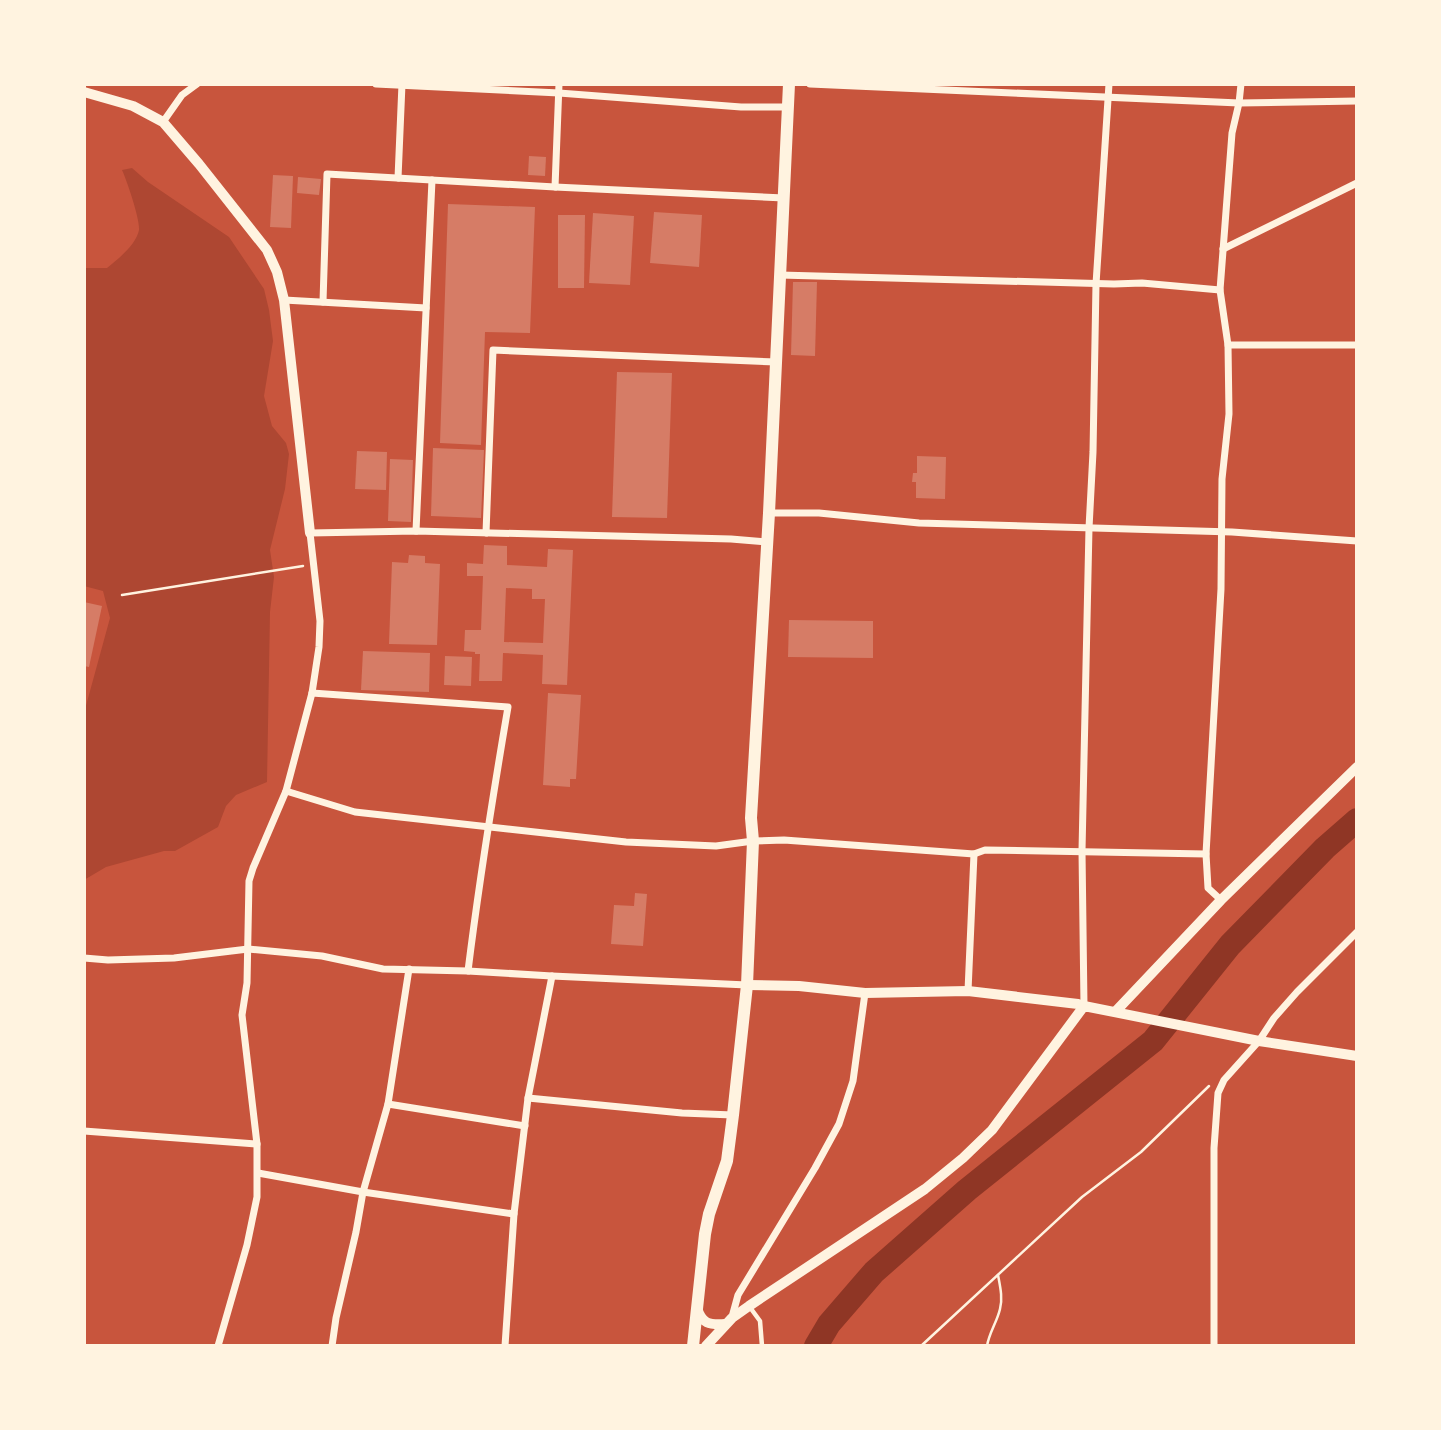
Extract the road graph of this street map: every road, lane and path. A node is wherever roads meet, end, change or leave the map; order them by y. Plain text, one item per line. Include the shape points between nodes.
1 (197, 84) edge
2 (376, 84) edge
3 (559, 84) edge
4 (789, 84) edge
5 (810, 84) edge
6 (1110, 84) edge
7 (1241, 84) edge
8 (402, 85) edge
9 (84, 92) edge
10 (559, 93) junction
11 (1109, 98) junction
12 (1357, 101) edge
13 (1240, 103) junction
14 (788, 107) junction
15 (163, 122) junction
16 (398, 178) junction
17 (432, 180) junction
18 (1357, 183) edge
19 (555, 187) junction
20 (784, 198) junction
21 (1223, 249) junction
22 (780, 275) junction
23 (1096, 284) junction
24 (1220, 290) junction
25 (285, 300) junction
26 (323, 302) junction
27 (426, 308) junction
28 (1228, 345) junction
29 (1357, 345) edge
30 (776, 362) junction
31 (769, 513) junction
32 (1089, 528) junction
33 (416, 531) junction
34 (1222, 532) junction
35 (310, 533) junction
36 (486, 533) junction
37 (1357, 541) edge
38 (768, 542) junction
39 (313, 565) junction
40 (122, 595) dead end
41 (312, 693) junction
42 (1357, 767) edge
43 (286, 791) junction
44 (489, 828) junction
45 (753, 841) junction
46 (1083, 851) junction
47 (974, 854) junction
48 (1206, 854) junction
49 (1221, 900) junction
50 (1357, 932) edge
51 (248, 949) junction
52 (84, 958) edge
53 (409, 969) junction
54 (467, 971) junction
55 (552, 976) junction
56 (747, 985) junction
57 (968, 991) junction
58 (865, 993) junction
59 (1084, 1006) junction
60 (1119, 1012) junction
61 (1255, 1040) junction
62 (1357, 1056) edge
63 (1224, 1080) junction
64 (528, 1098) junction
65 (388, 1104) junction
66 (733, 1115) junction
67 (525, 1126) junction
68 (84, 1130) edge
69 (257, 1144) junction
70 (258, 1173) junction
71 (363, 1192) junction
72 (514, 1214) junction
73 (998, 1274) junction
74 (749, 1306) junction
75 (697, 1308) junction
76 (729, 1321) junction
77 (218, 1346) edge
78 (332, 1346) edge
79 (505, 1346) edge
80 (693, 1346) edge
81 (706, 1346) edge
82 (762, 1346) edge
83 (921, 1346) edge
84 (987, 1346) edge
85 (1214, 1346) edge

1 - 15 street via 182,95
2 - 8 street
3 - 10 street
4 - 14 main road
5 - 11 street
6 - 11 street
7 - 13 street
8 - 10 street
8 - 16 street
9 - 15 street via 133,106
10 - 14 street
10 - 19 street
11 - 13 street
11 - 23 street
12 - 13 street
13 - 21 street via 1232,134
14 - 20 main road
15 - 25 street via 267,250
16 - 17 street
16 - 26 street via 327,174
17 - 19 street
17 - 27 street
18 - 21 street
19 - 20 street
20 - 22 main road
21 - 24 street
22 - 23 street
22 - 30 main road
23 - 24 street
23 - 32 street
24 - 28 street
25 - 26 street
25 - 35 street
26 - 27 street
27 - 33 street
28 - 29 street
28 - 34 street
30 - 31 main road
30 - 36 street via 493,350
31 - 32 street
31 - 38 main road
32 - 34 street
32 - 46 street
33 - 35 street
33 - 36 street
34 - 37 street
34 - 48 street
35 - 39 street
36 - 38 street
38 - 45 main road
39 - 40 path
39 - 41 street via 320,621
41 - 43 street
41 - 44 street via 509,707
42 - 49 main road
43 - 44 street via 355,812
43 - 51 street via 249,881
44 - 45 street via 626,842 716,846
44 - 54 street
45 - 47 street
45 - 56 main road
46 - 47 street via 985,850
46 - 48 street
46 - 59 street
47 - 57 street
48 - 49 street via 1208,888
49 - 60 main road
50 - 61 street
51 - 52 street via 174,958
51 - 53 street
51 - 69 street via 242,1015
53 - 54 street
53 - 65 street
54 - 55 street
55 - 56 street
55 - 64 street
56 - 58 street
56 - 66 main road
57 - 58 street
57 - 59 street
58 - 76 street via 853,1081 839,1124 737,1295
59 - 60 main road
59 - 74 main road via 1000,1120 963,1158 925,1189
60 - 61 main road
61 - 62 main road
61 - 63 street
63 - 73 path via 1212,1083 1141,1152 1082,1197
63 - 85 street via 1218,1093 1214,1148
64 - 66 street
64 - 67 street
65 - 67 street
65 - 71 street
66 - 75 main road via 727,1161 705,1234
67 - 72 street
68 - 69 street
69 - 70 street
70 - 71 street
70 - 77 street via 249,1233
71 - 72 street
71 - 78 street
72 - 79 street
73 - 83 path
73 - 84 path via 1001,1307
74 - 76 main road
74 - 82 lane via 760,1321
75 - 76 main road via 706,1322
75 - 80 main road
76 - 81 main road

